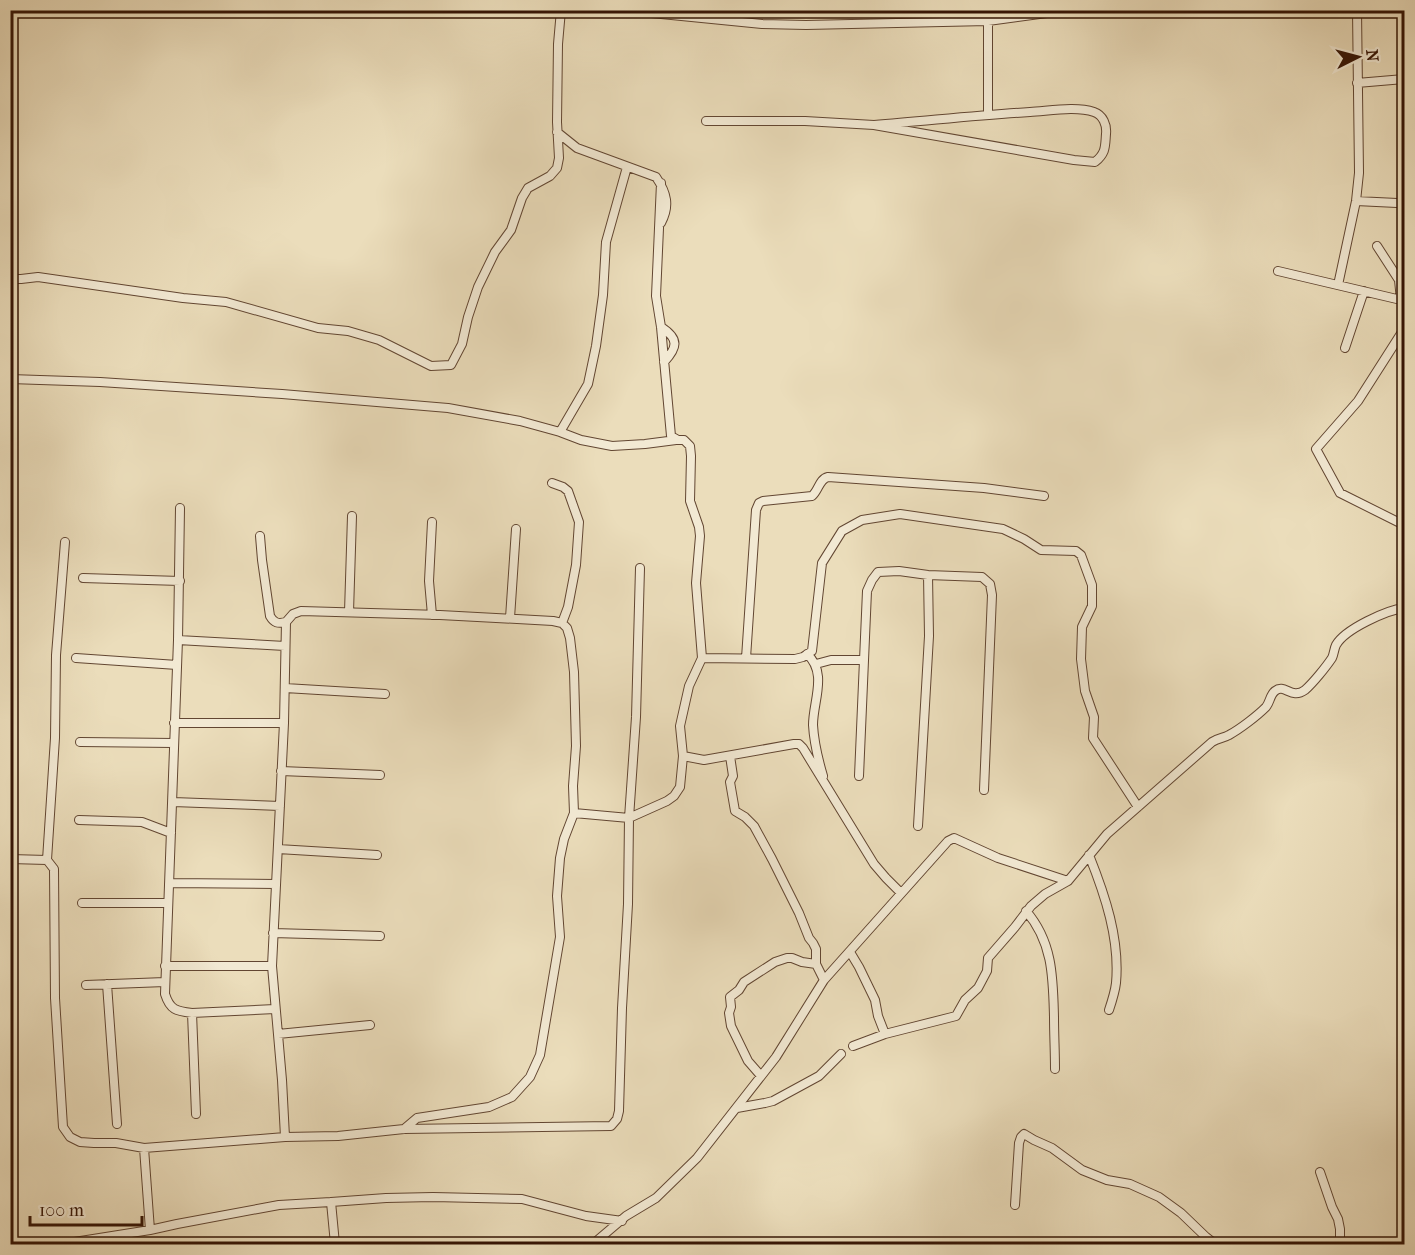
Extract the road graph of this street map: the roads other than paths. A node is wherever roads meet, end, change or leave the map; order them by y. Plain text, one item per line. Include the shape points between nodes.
1 (561, 10) edge
2 (621, 10) edge
3 (1069, 10) edge
4 (1357, 10) edge
5 (988, 21) junction
6 (1404, 79) edge
7 (1357, 82) junction
8 (988, 115) junction
9 (706, 120) dead end
10 (874, 125) junction
11 (557, 132) junction
12 (627, 167) junction
13 (1356, 201) junction
14 (1404, 201) edge
15 (1377, 246) dead end
16 (1278, 271) dead end
17 (10, 279) edge
18 (1338, 285) junction
19 (1364, 291) junction
20 (1403, 302) edge
21 (662, 327) junction
22 (1404, 329) edge
23 (1345, 348) dead end
24 (664, 362) junction
25 (10, 379) edge
26 (560, 432) junction
27 (678, 440) junction
28 (552, 483) dead end
29 (1044, 496) dead end
30 (180, 508) dead end
31 (352, 516) dead end
32 (432, 522) dead end
33 (1404, 525) edge
34 (516, 529) dead end
35 (260, 536) dead end
36 (65, 542) dead end
37 (640, 568) dead end
38 (928, 575) junction
39 (83, 578) dead end
40 (180, 581) junction
41 (1404, 608) edge
42 (349, 612) junction
43 (432, 615) junction
44 (510, 618) junction
45 (286, 622) junction
46 (562, 623) junction
47 (178, 640) junction
48 (285, 646) junction
49 (807, 654) junction
50 (76, 658) dead end
51 (702, 658) junction
52 (746, 658) junction
53 (864, 660) junction
54 (816, 664) junction
55 (177, 665) junction
56 (285, 688) junction
57 (385, 694) dead end
58 (174, 723) junction
59 (284, 723) junction
60 (80, 742) dead end
61 (174, 743) junction
62 (683, 756) junction
63 (730, 756) junction
64 (282, 771) junction
65 (380, 775) dead end
66 (859, 776) dead end
67 (984, 790) dead end
68 (829, 791) junction
69 (173, 802) junction
70 (280, 806) junction
71 (1138, 807) junction
72 (574, 813) junction
73 (628, 818) junction
74 (79, 820) dead end
75 (918, 826) dead end
76 (171, 833) junction
77 (278, 849) junction
78 (377, 855) dead end
79 (1089, 855) junction
80 (10, 860) edge
81 (47, 860) junction
82 (1068, 881) junction
83 (169, 883) junction
84 (276, 884) junction
85 (901, 893) junction
86 (82, 903) dead end
87 (168, 903) junction
88 (1026, 911) junction
89 (273, 933) junction
90 (380, 936) dead end
91 (850, 952) junction
92 (816, 964) junction
93 (165, 966) junction
94 (272, 966) junction
95 (824, 981) junction
96 (165, 982) junction
97 (86, 984) dead end
98 (107, 984) junction
99 (275, 1009) junction
100 (1109, 1010) dead end
101 (192, 1013) junction
102 (370, 1025) dead end
103 (278, 1034) junction
104 (885, 1034) junction
105 (853, 1046) dead end
106 (842, 1054) dead end
107 (1055, 1069) dead end
108 (761, 1076) junction
109 (737, 1108) junction
110 (196, 1114) dead end
111 (117, 1124) dead end
112 (405, 1129) junction
113 (285, 1137) junction
114 (144, 1148) junction
115 (1320, 1172) dead end
116 (331, 1202) junction
117 (1015, 1205) dead end
118 (622, 1221) junction
119 (150, 1230) junction
120 (43, 1245) edge
121 (334, 1245) edge
122 (593, 1245) edge
123 (1215, 1245) edge
124 (1340, 1245) edge

1 - 11 street
2 - 5 street via 762,24
3 - 5 street
4 - 7 street
5 - 8 street
6 - 7 street
7 - 13 street
8 - 10 street
8 - 10 street via 1070,109 1098,113 1107,128 1104,153 1095,162 1074,160
9 - 10 street
11 - 12 street via 577,148
11 - 17 street via 557,168 528,188 522,198 511,230 478,287 462,344 451,365 431,366 379,340 318,328 226,302 38,277
12 - 21 street via 656,177 661,183 656,296
12 - 26 street via 606,242 602,305 588,384
13 - 14 street
13 - 18 street
15 - 20 street via 1399,280
16 - 18 street
18 - 19 street
19 - 20 street
19 - 23 street
21 - 24 street
21 - 24 street via 675,345
22 - 33 street via 1358,401 1316,449 1340,493
24 - 27 street via 671,436
25 - 26 street via 272,393 448,408
26 - 27 street via 612,446
27 - 51 street via 690,446 690,501 700,536 696,584
28 - 46 street via 568,491 579,522 576,566
29 - 52 street via 828,477 812,496 759,503
30 - 40 street
31 - 42 street
32 - 43 street
34 - 44 street
35 - 45 street via 270,616 278,624
36 - 81 street
37 - 73 street via 636,717
38 - 53 street via 878,572 867,591
38 - 67 street via 982,577 990,584
38 - 75 street via 929,636
39 - 40 street
40 - 47 street
41 - 71 street via 1368,620 1341,639 1333,656 1304,690 1297,694 1286,689 1274,691 1268,705 1254,717 1212,742
42 - 43 street
42 - 45 street via 301,611
43 - 44 street
44 - 46 street
45 - 48 street
46 - 72 street via 570,638 574,672
47 - 48 street
47 - 55 street
48 - 56 street
49 - 52 street via 795,659
49 - 54 street
49 - 71 street via 812,651 822,562 842,531 862,520 900,514 1003,529 1041,549 1076,551 1092,585 1092,606 1082,627 1081,659 1085,691 1094,717 1093,738
50 - 55 street
51 - 52 street
51 - 62 street via 689,686 680,726
53 - 54 street
53 - 66 street
54 - 68 street via 819,682 813,723 815,745
55 - 58 street
56 - 57 street
56 - 59 street
58 - 59 street
58 - 61 street
59 - 64 street
60 - 61 street
61 - 69 street
62 - 63 street via 704,760
62 - 73 street via 680,787 674,796
63 - 68 street via 799,744
63 - 92 street via 735,811 753,825 772,859 816,949
64 - 65 street
64 - 70 street
68 - 85 street via 874,864
69 - 70 street
69 - 76 street
70 - 77 street
71 - 79 street
72 - 73 street
72 - 112 street via 560,858 560,937 545,1030 530,1077 513,1097 489,1107 417,1119
73 - 112 street via 628,904 617,1119 611,1126
74 - 76 street via 142,822
76 - 83 street
77 - 78 street
77 - 84 street
79 - 82 street
79 - 100 street via 1115,940 1116,985
80 - 81 street
81 - 114 street via 54,869 55,998 63,1127 80,1142
82 - 85 street via 998,858 954,838
82 - 88 street
83 - 84 street
83 - 87 street
84 - 89 street
85 - 91 street
86 - 87 street
87 - 93 street
88 - 104 street via 988,958 987,971 978,988 956,1016
88 - 107 street via 1043,937 1053,975
89 - 90 street
89 - 94 street
91 - 95 street
91 - 104 street via 875,1000
92 - 95 street
92 - 108 street via 787,958 775,962 744,982 730,998 731,1026 748,1061
93 - 94 street
93 - 96 street
94 - 99 street
95 - 108 street
96 - 98 street
96 - 101 street via 165,994 173,1010
97 - 98 street
98 - 111 street
99 - 101 street
99 - 103 street
101 - 110 street
102 - 103 street
103 - 113 street
104 - 105 street
106 - 109 street via 819,1076 773,1101
108 - 109 street
109 - 118 street via 689,1166 656,1198
112 - 113 street
113 - 114 street
114 - 119 street
115 - 124 street via 1338,1219
116 - 118 street via 433,1197 522,1199
116 - 119 street via 279,1205
116 - 121 street
117 - 123 street via 1019,1143 1024,1134 1082,1170 1159,1197
118 - 122 street
119 - 120 street

